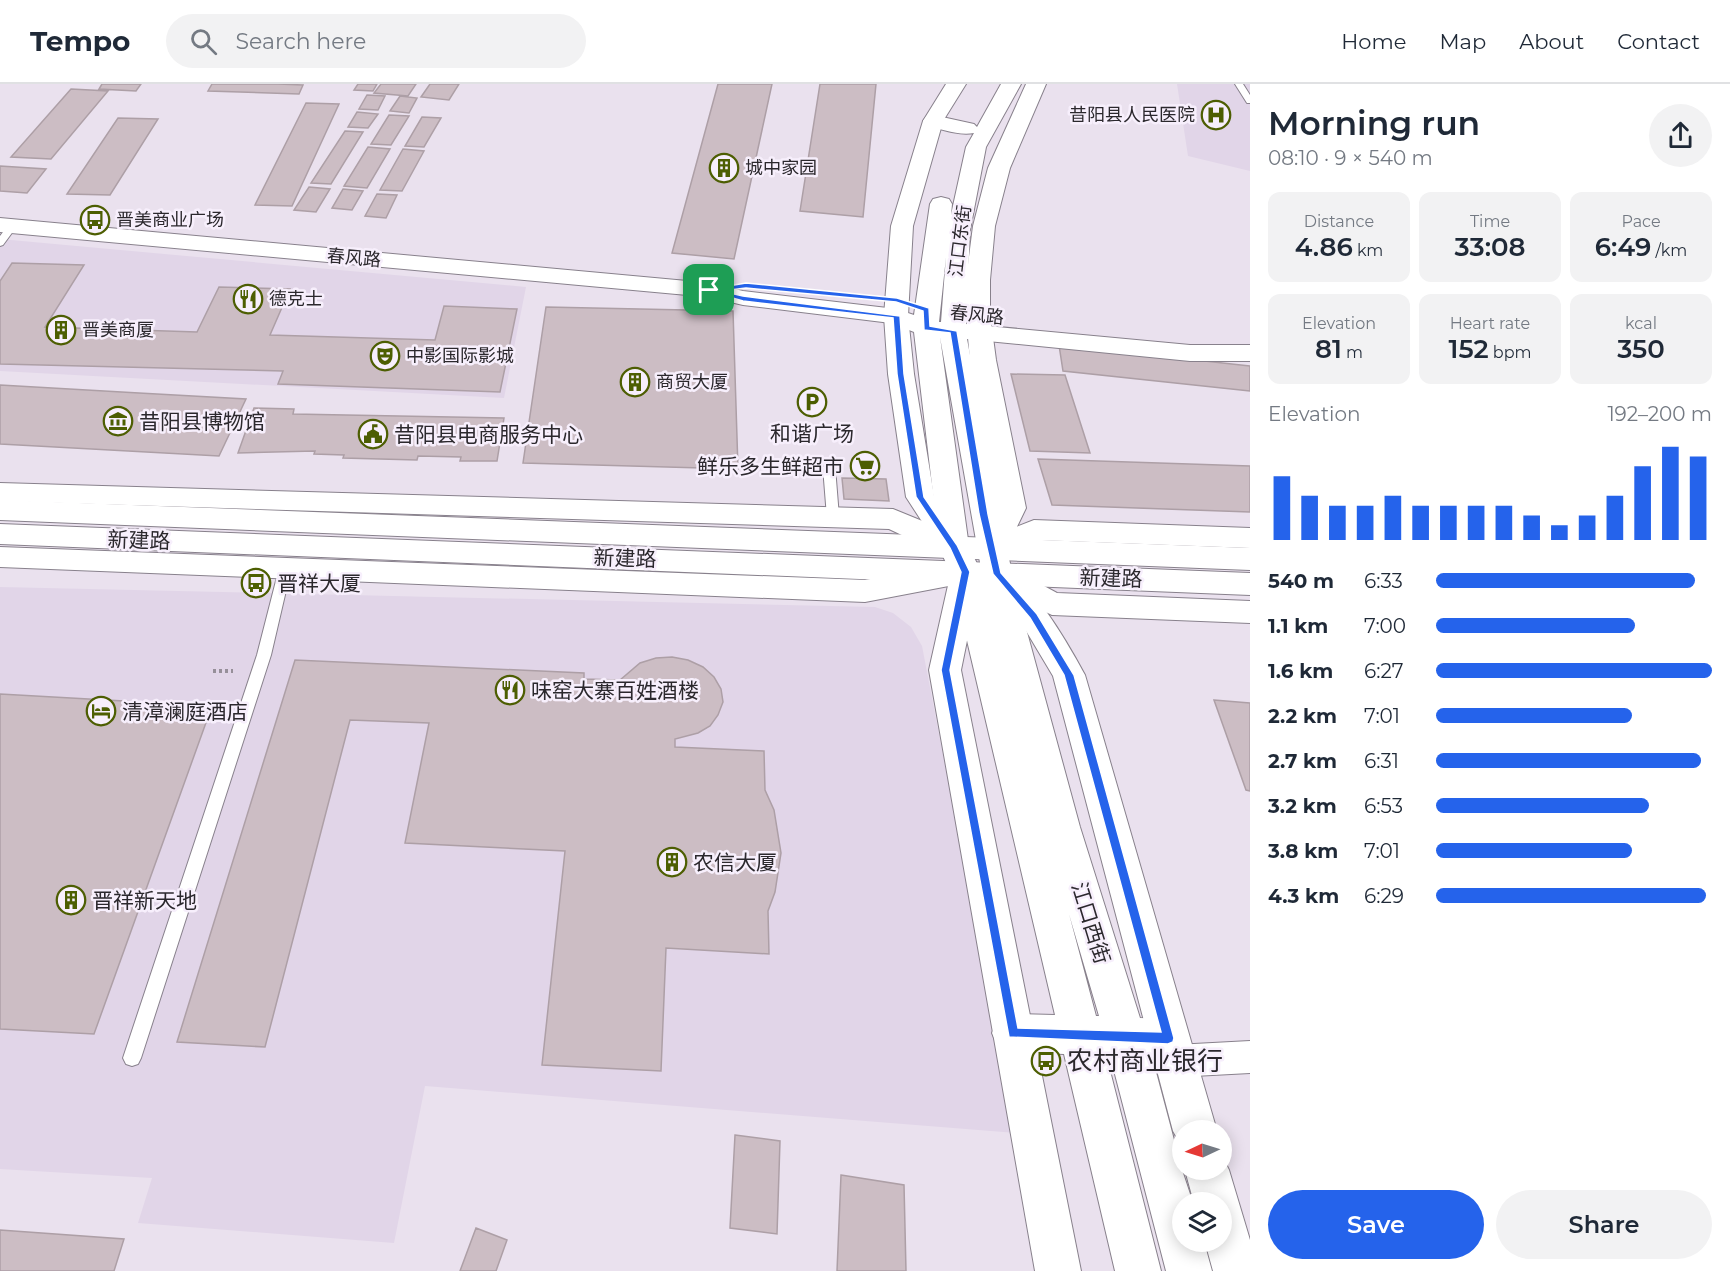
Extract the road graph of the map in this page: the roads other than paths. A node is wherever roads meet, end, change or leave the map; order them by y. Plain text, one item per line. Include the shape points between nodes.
1 (956, 84) edge
2 (990, 84) edge
3 (1011, 84) edge
4 (1036, 84) edge
5 (1239, 84) edge
6 (1250, 101) edge
7 (933, 121) junction
8 (975, 130) junction
9 (1011, 139) junction
10 (952, 155) dead end
11 (945, 188) dead end
12 (4, 231) edge
13 (897, 308) junction
14 (940, 320) junction
15 (979, 324) junction
16 (1247, 353) edge
17 (829, 467) dead end
18 (0, 492) edge
19 (0, 510) edge
20 (833, 517) junction
21 (0, 534) edge
22 (1250, 538) edge
23 (0, 557) edge
24 (1250, 559) edge
25 (977, 561) junction
26 (285, 569) junction
27 (1250, 584) edge
28 (1250, 612) edge
29 (1013, 1033) junction
30 (1078, 1035) junction
31 (1126, 1037) junction
32 (1172, 1050) junction
33 (132, 1058) dead end
34 (1250, 1058) edge
35 (1192, 1120) edge
36 (1231, 1252) edge
37 (1058, 1271) edge
38 (1137, 1271) edge
39 (1189, 1271) edge
40 (1236, 1271) edge

1 - 7 main road
2 - 8 main road, 江口东街
3 - 8 main road, 江口东街
4 - 9 main road
5 - 6 lane
7 - 8 main road
7 - 13 main road via 902,226
8 - 9 main road
8 - 10 main road, 江口东街
8 - 14 main road, 江口东街 via 976,147
9 - 15 main road via 984,226
11 - 14 main road, 江口东街 via 938,220
12 - 13 main road, 春风路 via 709,290 743,298
13 - 14 main road, 春风路
13 - 25 main road via 901,374 920,497
14 - 15 main road, 春风路
14 - 25 main road, 江口东街
14 - 25 main road, 江口东街 via 984,514
15 - 16 main road, 春风路 via 1190,353
15 - 25 main road via 1011,508
17 - 20 lane
18 - 20 main road
19 - 25 main road, 新建路
20 - 25 main road via 893,519
21 - 25 main road, 新建路
22 - 25 main road via 1034,531
23 - 26 main road
24 - 25 main road, 新建路
25 - 26 main road via 865,591
25 - 27 main road, 新建路
25 - 28 main road via 1052,604
25 - 29 main road via 945,670
25 - 30 main road, 江口西街
25 - 31 main road, 江口西街
25 - 32 main road via 1034,616 1069,675
26 - 33 lane via 264,655
29 - 30 main road
29 - 37 main road
30 - 31 main road
30 - 38 main road, 江口西街
31 - 32 main road
31 - 39 main road, 江口西街
32 - 34 street
32 - 35 main road
36 - 40 main road

